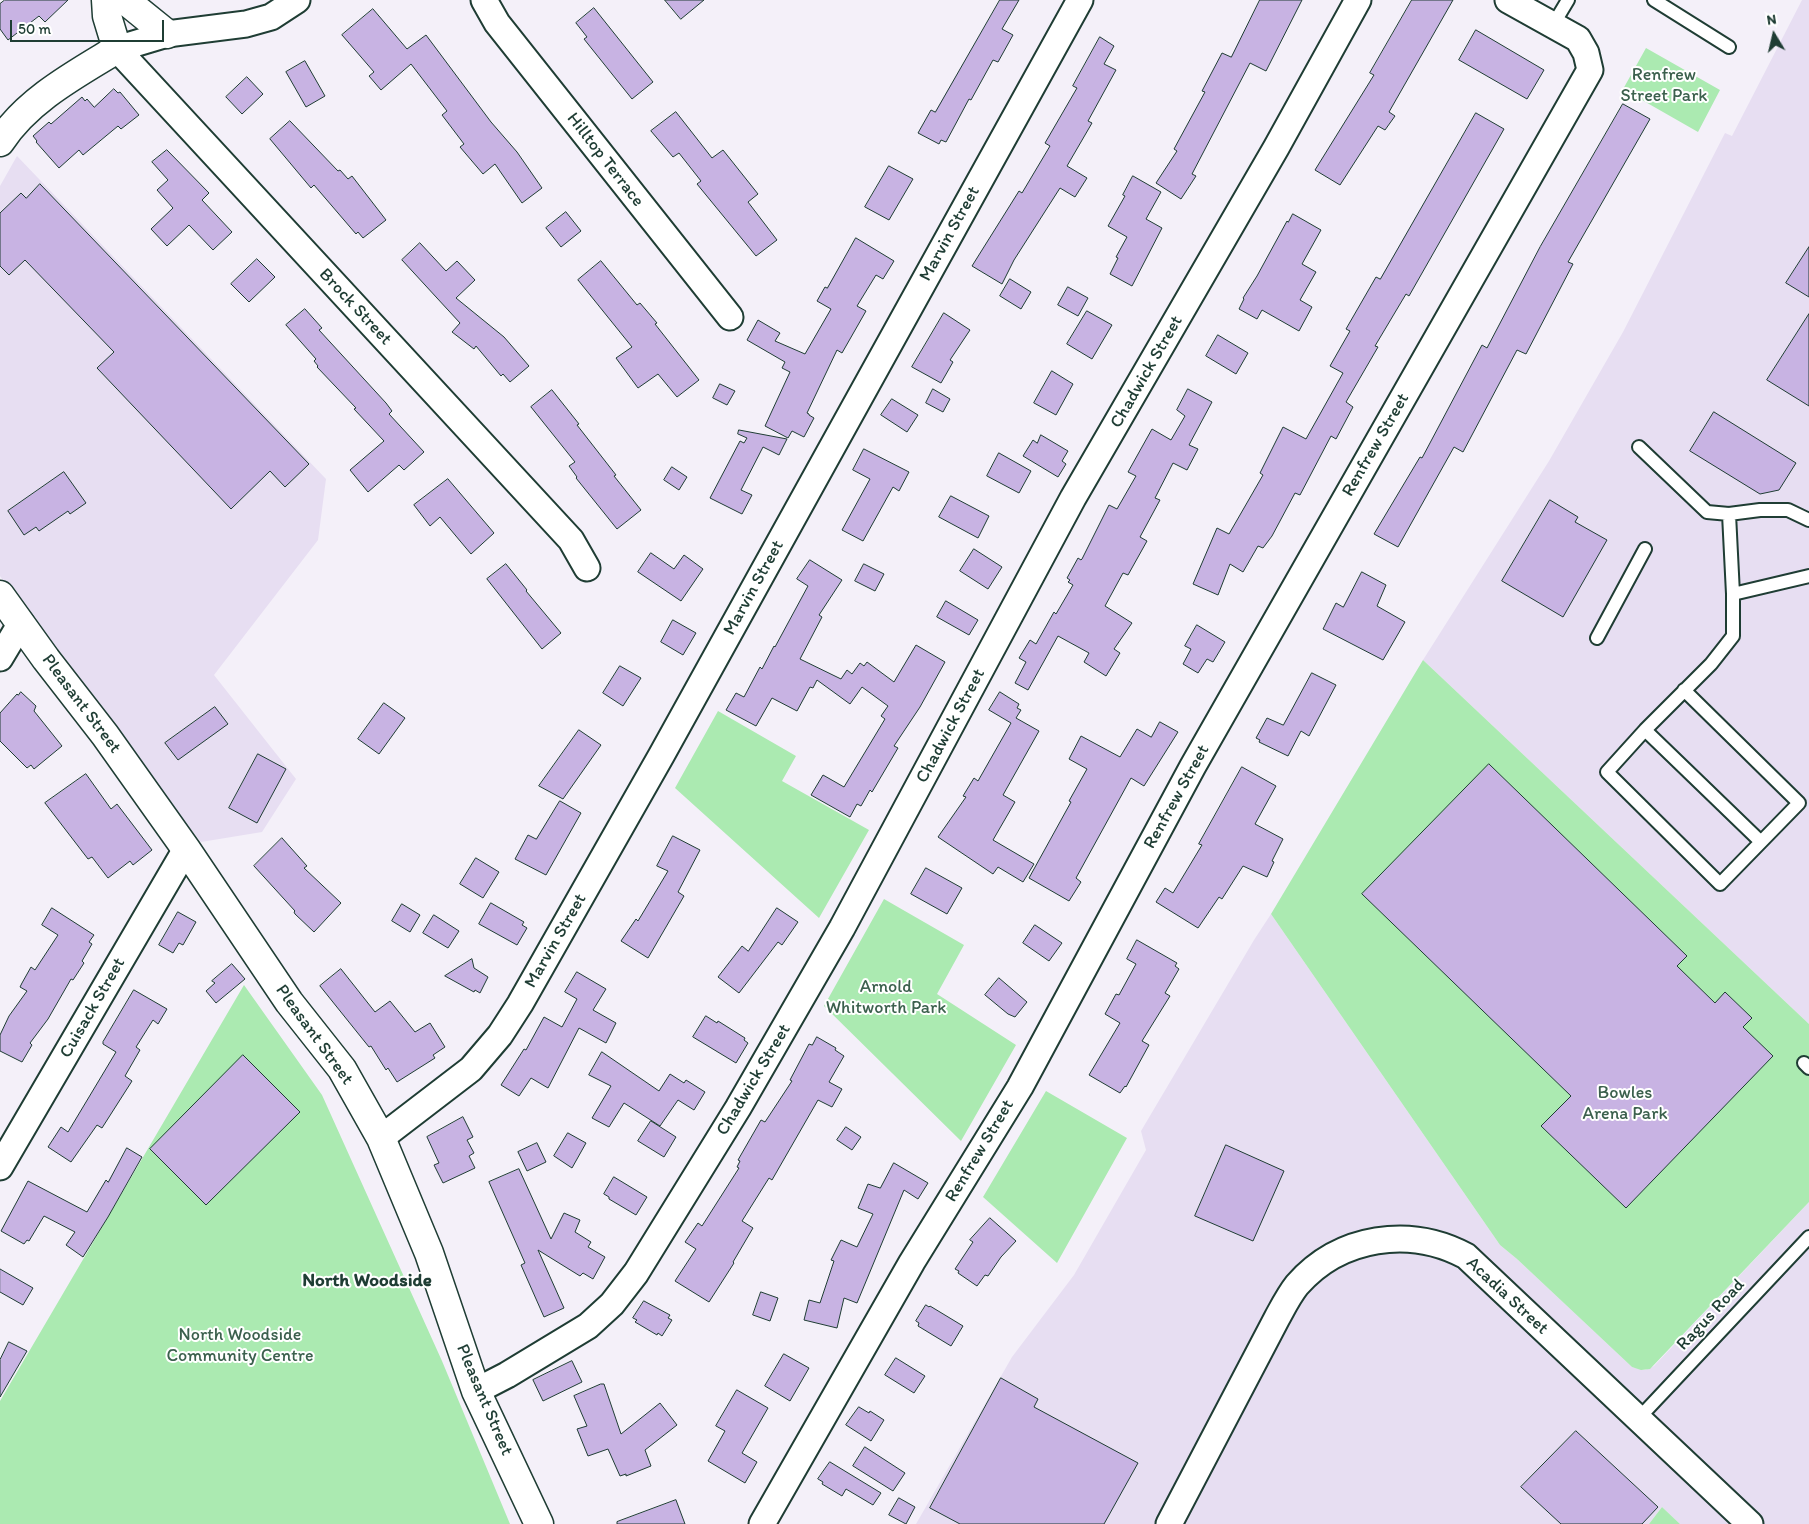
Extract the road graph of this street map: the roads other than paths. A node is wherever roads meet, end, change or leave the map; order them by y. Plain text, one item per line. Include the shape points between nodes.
1 (106, 0) edge
2 (126, 0) edge
3 (296, 0) edge
4 (484, 0) edge
5 (1080, 0) edge
6 (1358, 0) edge
7 (1508, 0) edge
8 (1568, 0) edge
9 (1654, 0) edge
10 (1553, 25) junction
11 (167, 34) junction
12 (1729, 47) dead end
13 (118, 49) junction
14 (4, 127) edge
15 (730, 317) dead end
16 (1639, 446) dead end
17 (1729, 514) junction
18 (1809, 520) edge
19 (1645, 549) dead end
20 (587, 568) dead end
21 (1809, 576) edge
22 (0, 594) edge
23 (1733, 594) junction
24 (21, 623) junction
25 (1597, 638) dead end
26 (0, 658) edge
27 (1684, 690) junction
28 (1645, 730) junction
29 (1761, 842) junction
30 (186, 849) junction
31 (381, 1138) junction
32 (0, 1167) edge
33 (1809, 1237) edge
34 (476, 1391) junction
35 (1639, 1418) junction
36 (538, 1524) edge
37 (762, 1524) edge
38 (1169, 1524) edge
39 (1750, 1524) edge

1 - 13 main road via 107,16
2 - 11 main road
3 - 11 street via 271,17 246,24
4 - 15 street, Hilltop Terrace via 497,23
5 - 31 street, Marvin Street via 520,1004 500,1035 471,1069
6 - 34 street, Chadwick Street via 1074,498 837,937 738,1108 636,1273 612,1304 588,1326
7 - 10 street
8 - 10 lane
9 - 12 lane
10 - 37 street, Renfrew Street via 1578,39 1590,70 1193,766 1020,1087 912,1262
11 - 13 street
13 - 14 main road via 77,73
13 - 20 street, Brock Street via 571,540
16 - 17 lane via 1707,512
17 - 18 lane via 1788,510
17 - 23 lane
19 - 25 lane
21 - 23 lane
22 - 24 main road, Pleasant Street
23 - 27 lane via 1733,636 1711,664
24 - 26 street
24 - 30 main road, Pleasant Street
27 - 28 lane
27 - 29 lane via 1799,803
28 - 29 lane
28 - 29 lane via 1607,772 1720,884
30 - 31 main road, Pleasant Street via 289,1002 342,1069
30 - 32 street, Cuisack Street
31 - 34 main road, Pleasant Street via 429,1253
33 - 35 lane, Ragus Road
34 - 36 main road, Pleasant Street
35 - 38 street, Acadia Street via 1466,1256 1426,1240 1398,1238 1370,1242 1343,1250 1319,1265 1289,1296
35 - 39 street, Acadia Street

